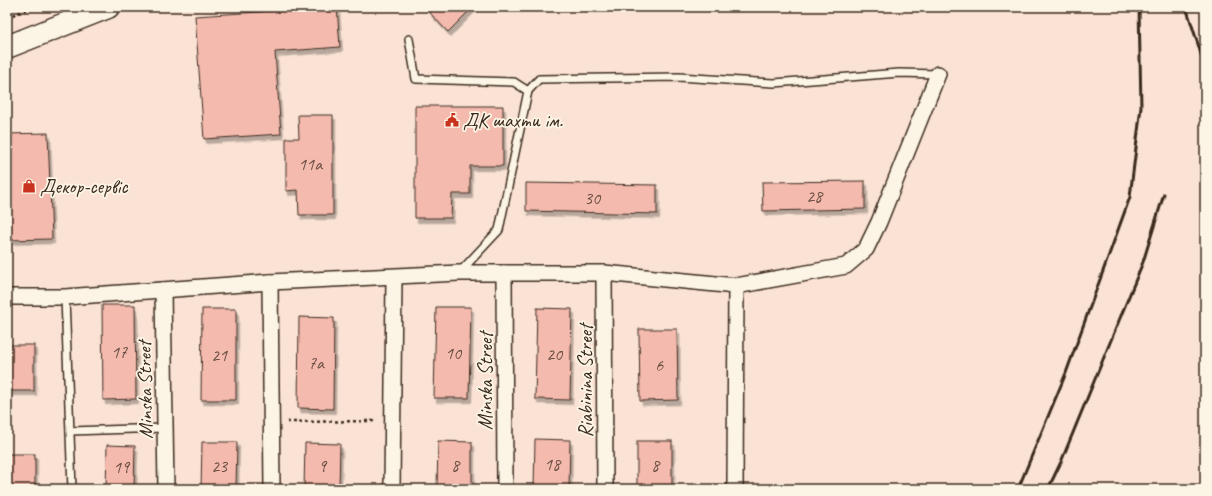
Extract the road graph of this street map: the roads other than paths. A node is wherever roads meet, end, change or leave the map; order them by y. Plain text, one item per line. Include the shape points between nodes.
1 (108, 7) edge
2 (409, 39) dead end
3 (7, 47) edge
4 (938, 74) joint
5 (528, 91) junction
6 (459, 273) junction
7 (504, 273) junction
8 (604, 273) junction
9 (394, 277) junction
10 (270, 282) junction
11 (736, 286) junction
12 (163, 290) junction
13 (7, 297) edge
14 (65, 297) junction
15 (165, 428) junction
16 (70, 431) junction
17 (72, 489) edge
18 (166, 489) edge
19 (272, 489) edge
20 (392, 489) edge
21 (505, 489) edge
22 (605, 489) edge
23 (735, 489) edge

1 - 3 main road
2 - 5 lane via 416,79 514,82
4 - 5 lane via 899,74 774,83 680,78 539,79
4 - 11 street via 866,249 846,266
5 - 6 lane via 499,230
6 - 7 street
6 - 9 street
7 - 8 street
7 - 21 street, Minska Street
8 - 11 street
8 - 22 street, Riabinina Street
9 - 10 street
9 - 20 street
10 - 12 street
10 - 19 street
11 - 23 street
12 - 14 street
12 - 15 street, Minska Street
13 - 14 street
14 - 16 lane
15 - 16 lane
15 - 18 street, Minska Street
16 - 17 lane

